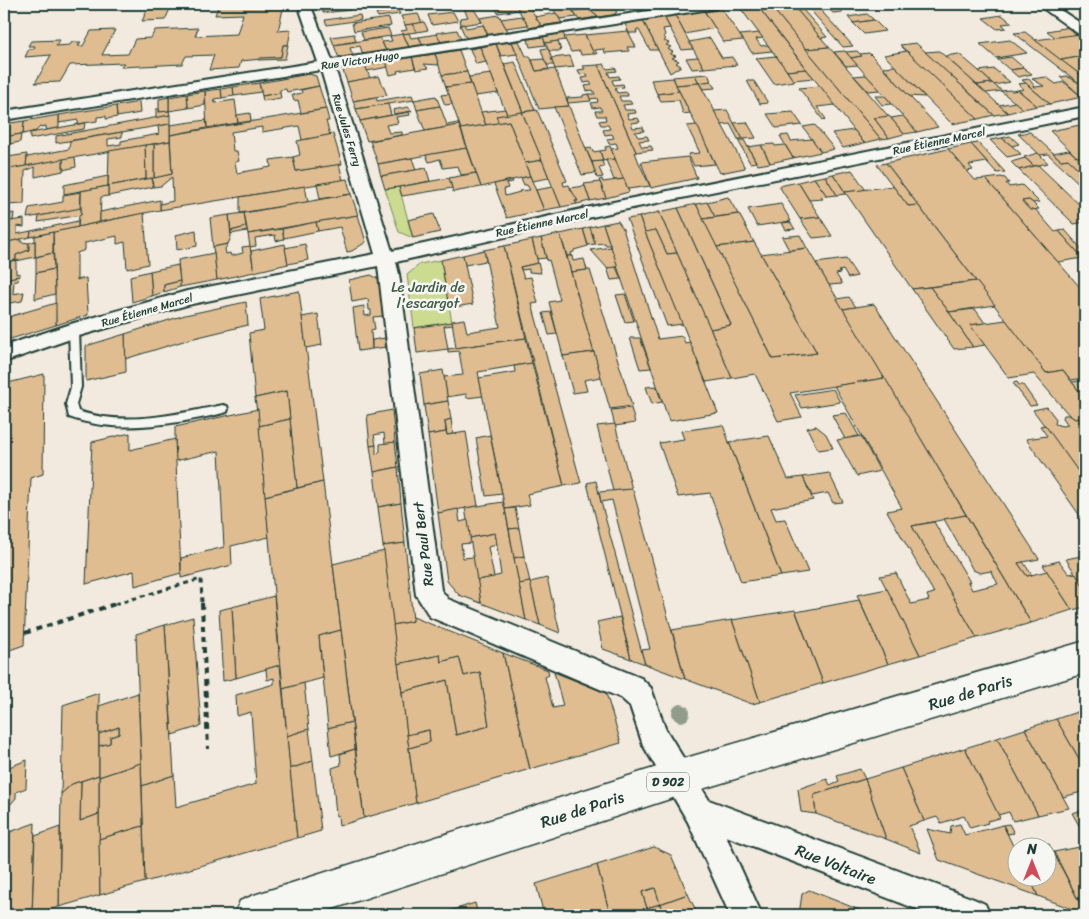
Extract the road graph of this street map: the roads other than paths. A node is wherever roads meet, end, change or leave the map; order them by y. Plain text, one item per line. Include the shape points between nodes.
1 (304, 4) edge
2 (622, 4) edge
3 (716, 4) edge
4 (1044, 4) edge
5 (632, 17) junction
6 (1085, 32) edge
7 (326, 66) junction
8 (1085, 111) edge
9 (4, 116) edge
10 (386, 257) junction
11 (74, 330) junction
12 (4, 354) edge
13 (223, 408) dead end
14 (1085, 657) edge
15 (679, 778) junction
16 (699, 810) junction
17 (254, 915) edge
18 (746, 915) edge
19 (974, 915) edge

1 - 7 street, Rue Jules Ferry
2 - 5 street
3 - 5 street, Rue Victor Hugo
4 - 6 street
5 - 7 street, Rue Victor Hugo
7 - 9 street, Rue Victor Hugo
7 - 10 street, Rue Jules Ferry
8 - 10 street, Rue Étienne Marcel
10 - 11 street, Rue Étienne Marcel via 187,298
10 - 15 street, Rue Paul Bert via 392,284 429,595 439,608 631,688 641,698 653,735
11 - 12 street, Rue Étienne Marcel
11 - 13 lane via 76,387 70,404 73,414 85,420 117,422 172,420
14 - 15 main road, Rue de Paris / D 902
15 - 16 street, Rue Paul Bert
15 - 17 main road, Rue de Paris / D 902
16 - 18 street, Rue Paul Bert
16 - 19 street, Rue Voltaire

